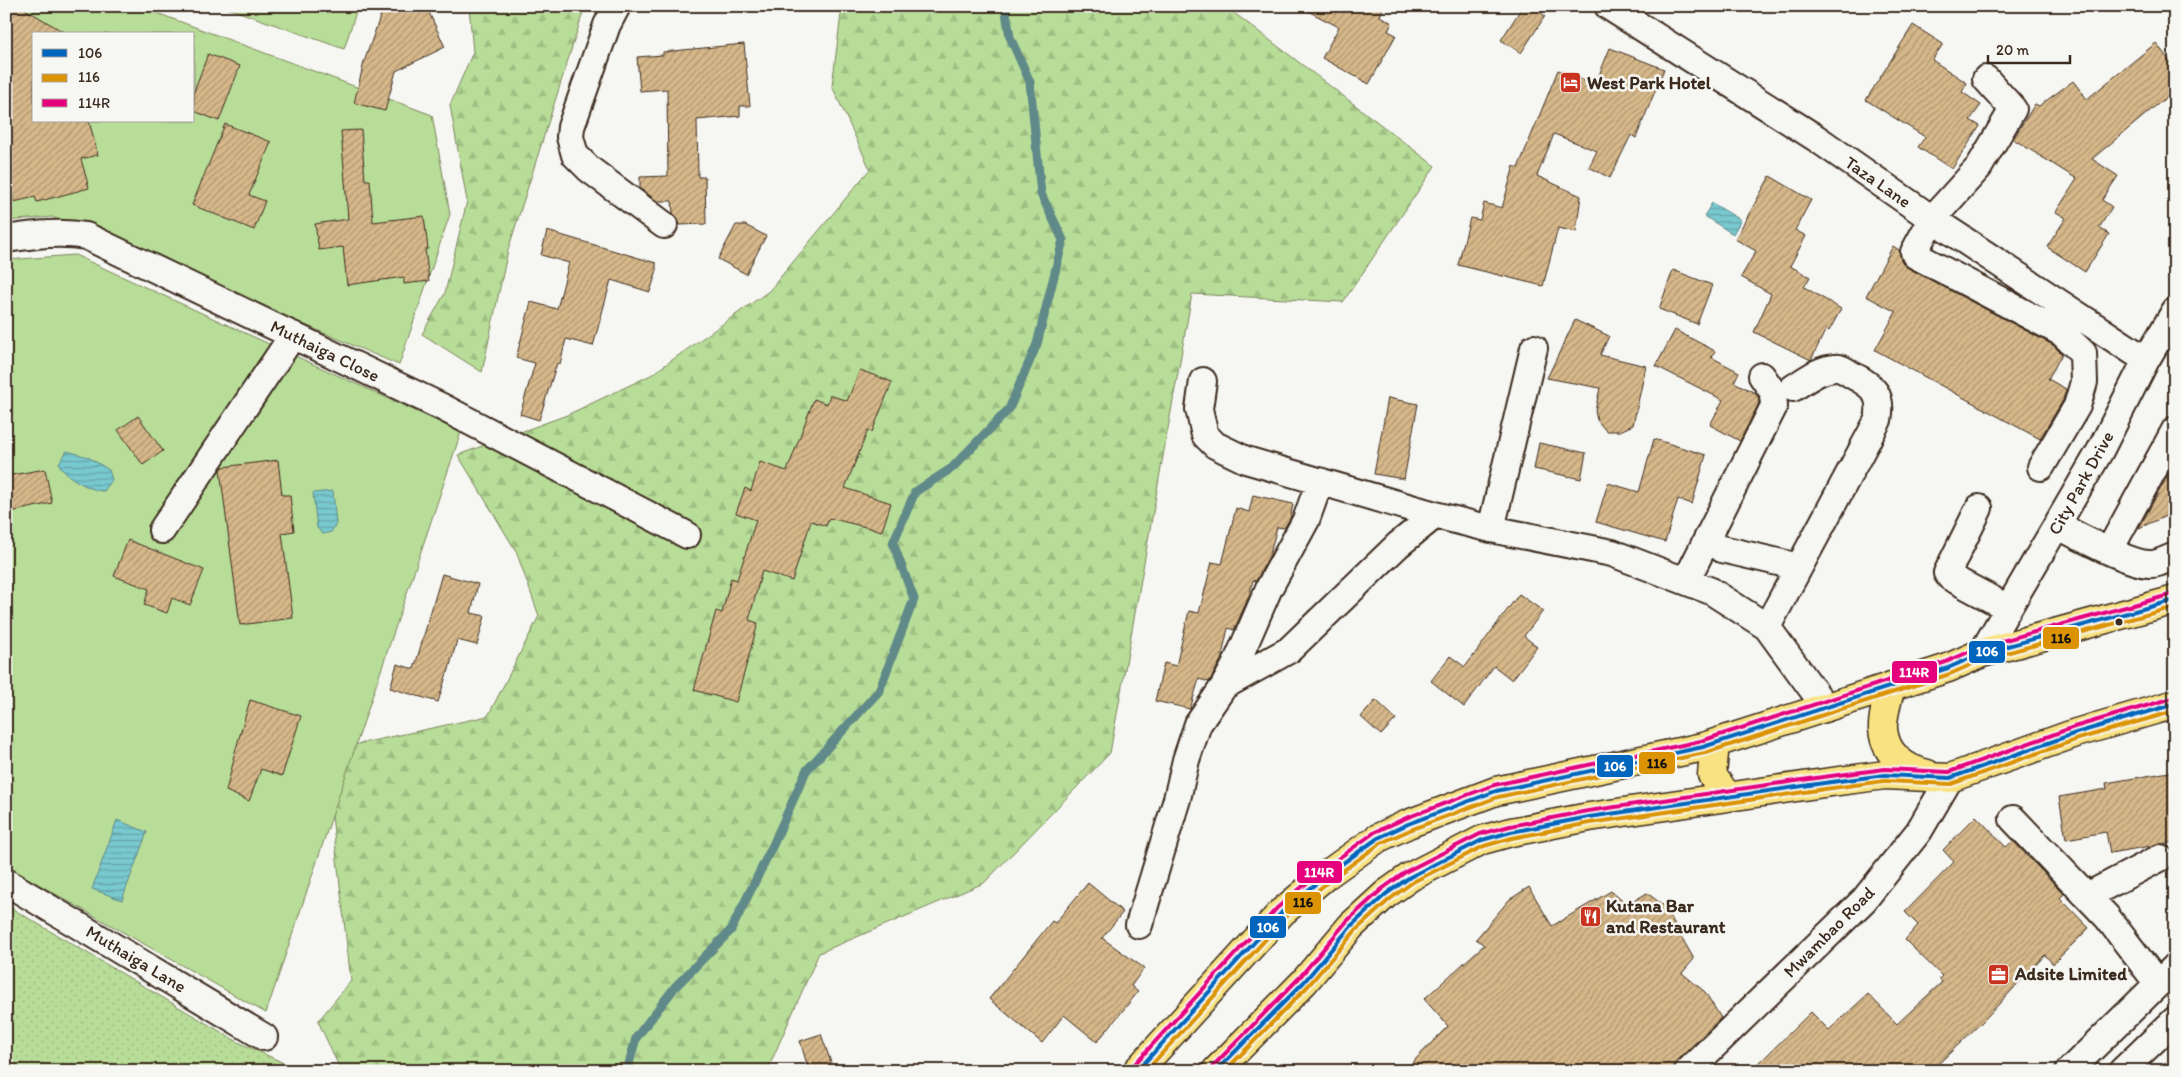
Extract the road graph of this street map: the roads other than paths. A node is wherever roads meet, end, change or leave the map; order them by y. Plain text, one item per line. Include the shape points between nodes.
1 (617, 6) edge
2 (1608, 6) edge
3 (1986, 79) dead end
4 (1932, 219) junction
5 (664, 225) dead end
6 (6, 239) edge
7 (2175, 311) edge
8 (293, 335) junction
9 (1534, 348) dead end
10 (2146, 360) junction
11 (1762, 376) dead end
12 (1203, 381) dead end
13 (1793, 388) dead end
14 (2175, 430) edge
15 (2041, 467) dead end
16 (1320, 482) junction
17 (1979, 508) dead end
18 (1435, 515) junction
19 (2057, 525) junction
20 (1491, 529) junction
21 (162, 530) dead end
22 (687, 535) dead end
23 (1722, 549) dead end
24 (2109, 551) junction
25 (2175, 556) edge
26 (1799, 567) junction
27 (1686, 581) junction
28 (2175, 600) edge
29 (2008, 608) junction
30 (1767, 627) junction
31 (1982, 653) junction
32 (1224, 686) junction
33 (1891, 686) junction
34 (2175, 704) edge
35 (1826, 708) junction
36 (1715, 743) junction
37 (1950, 778) junction
38 (1728, 797) junction
39 (2013, 819) dead end
40 (2160, 858) dead end
41 (6, 882) edge
42 (2088, 896) junction
43 (1139, 926) dead end
44 (2167, 976) edge
45 (2173, 1026) edge
46 (264, 1036) dead end
47 (1137, 1071) edge
48 (1216, 1071) edge
49 (1688, 1071) edge
50 (2069, 1071) edge
51 (2122, 1071) edge

1 - 5 street via 607,24 570,136 575,155 589,169
2 - 4 street, Taza Lane via 1816,138
3 - 4 street via 2013,109 1979,167
4 - 10 street, Taza Lane
4 - 15 street via 1914,249 1915,255 2062,333 2083,353 2084,382 2077,406
6 - 8 street, Muthaiga Close via 68,233 86,236
7 - 10 street, City Park Drive
8 - 21 street
8 - 22 street, Muthaiga Close via 442,407
9 - 20 street
10 - 19 street, City Park Drive via 2100,451
11 - 27 street via 1773,392 1774,406
12 - 16 street via 1199,409 1205,434 1215,445 1246,460
13 - 26 street via 1821,370 1838,367 1876,392 1881,405 1878,420
14 - 24 street
16 - 18 street
16 - 32 street via 1306,520 1269,588
17 - 29 street via 1948,574
18 - 20 street
18 - 32 street via 1398,545 1289,650
19 - 24 street
19 - 29 street, City Park Drive
20 - 27 street via 1612,553
23 - 26 street
24 - 25 street via 2150,565
26 - 30 street
27 - 30 street via 1711,592
28 - 31 main road
29 - 31 street, City Park Drive
30 - 35 street
31 - 33 main road via 1948,668
32 - 43 street via 1198,724
33 - 35 main road
33 - 37 main road via 1882,728 1892,754 1904,767
34 - 37 main road via 2076,733
35 - 36 main road
36 - 38 main road via 1712,775
36 - 47 main road via 1496,791 1378,838 1282,912
37 - 38 main road via 1885,775
37 - 49 street, Mwambao Road via 1919,831 1864,900
38 - 48 main road via 1511,832 1482,840 1410,877 1351,926 1304,982
39 - 42 street
40 - 42 street
41 - 46 street, Muthaiga Lane
42 - 44 street
44 - 50 street
45 - 51 street

